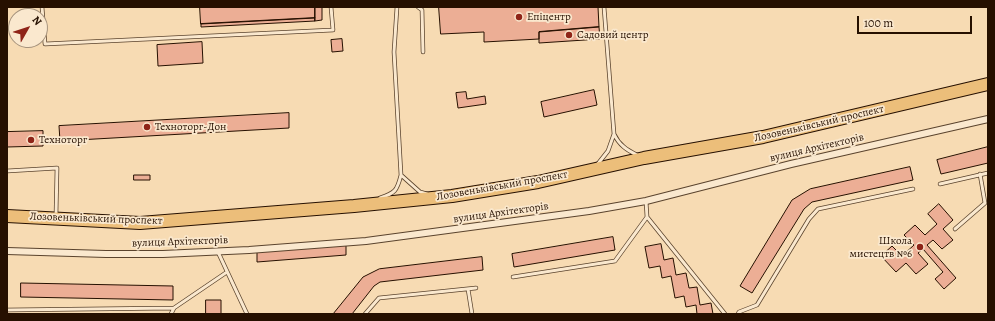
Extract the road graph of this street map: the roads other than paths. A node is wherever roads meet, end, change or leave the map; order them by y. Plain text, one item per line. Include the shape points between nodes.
1 (42, 7) edge
2 (331, 7) edge
3 (397, 7) edge
4 (418, 7) edge
5 (604, 7) edge
6 (422, 8) edge
7 (423, 52) dead end
8 (988, 84) edge
9 (988, 120) edge
10 (614, 134) junction
11 (644, 158) junction
12 (592, 170) junction
13 (7, 171) edge
14 (988, 172) edge
15 (980, 174) junction
16 (401, 175) junction
17 (940, 184) dead end
18 (913, 189) dead end
19 (458, 191) dead end
20 (487, 191) junction
21 (444, 192) dead end
22 (373, 199) dead end
23 (359, 201) dead end
24 (646, 201) junction
25 (340, 207) junction
26 (7, 216) edge
27 (647, 217) junction
28 (56, 219) junction
29 (955, 229) dead end
30 (218, 250) junction
31 (7, 251) edge
32 (227, 272) junction
33 (513, 277) dead end
34 (476, 288) dead end
35 (468, 289) junction
36 (174, 308) junction
37 (7, 310) edge
38 (170, 314) edge
39 (247, 314) edge
40 (365, 314) edge
41 (472, 314) edge
42 (725, 314) edge
43 (738, 314) edge

1 - 2 lane via 45,44 333,30
3 - 16 lane via 394,52
4 - 6 lane
5 - 10 lane
6 - 7 lane
8 - 11 highway, Лозовеньківський проспект via 763,137
9 - 24 street, вулиця Архітекторів via 791,164
10 - 11 lane via 624,147
10 - 12 lane via 608,151
11 - 12 highway, Лозовеньківський проспект
12 - 20 highway, Лозовеньківський проспект
13 - 28 lane via 57,168
14 - 15 lane
15 - 17 lane
15 - 29 lane via 985,203
16 - 21 lane via 420,192
16 - 22 lane via 394,193
18 - 43 lane via 818,210 809,219 757,305
19 - 20 lane
20 - 25 highway, Лозовеньківський проспект
23 - 25 lane via 345,203
24 - 27 lane
24 - 30 street, вулиця Архітекторів via 366,241
25 - 28 highway, Лозовеньківський проспект via 140,223
26 - 28 highway, Лозовеньківський проспект
27 - 33 lane via 615,261
27 - 42 lane
30 - 31 street, вулиця Архітекторів via 163,254
30 - 32 lane
32 - 36 lane
32 - 39 lane
34 - 35 lane
35 - 40 lane via 379,298
35 - 41 lane
36 - 37 lane
36 - 38 lane

